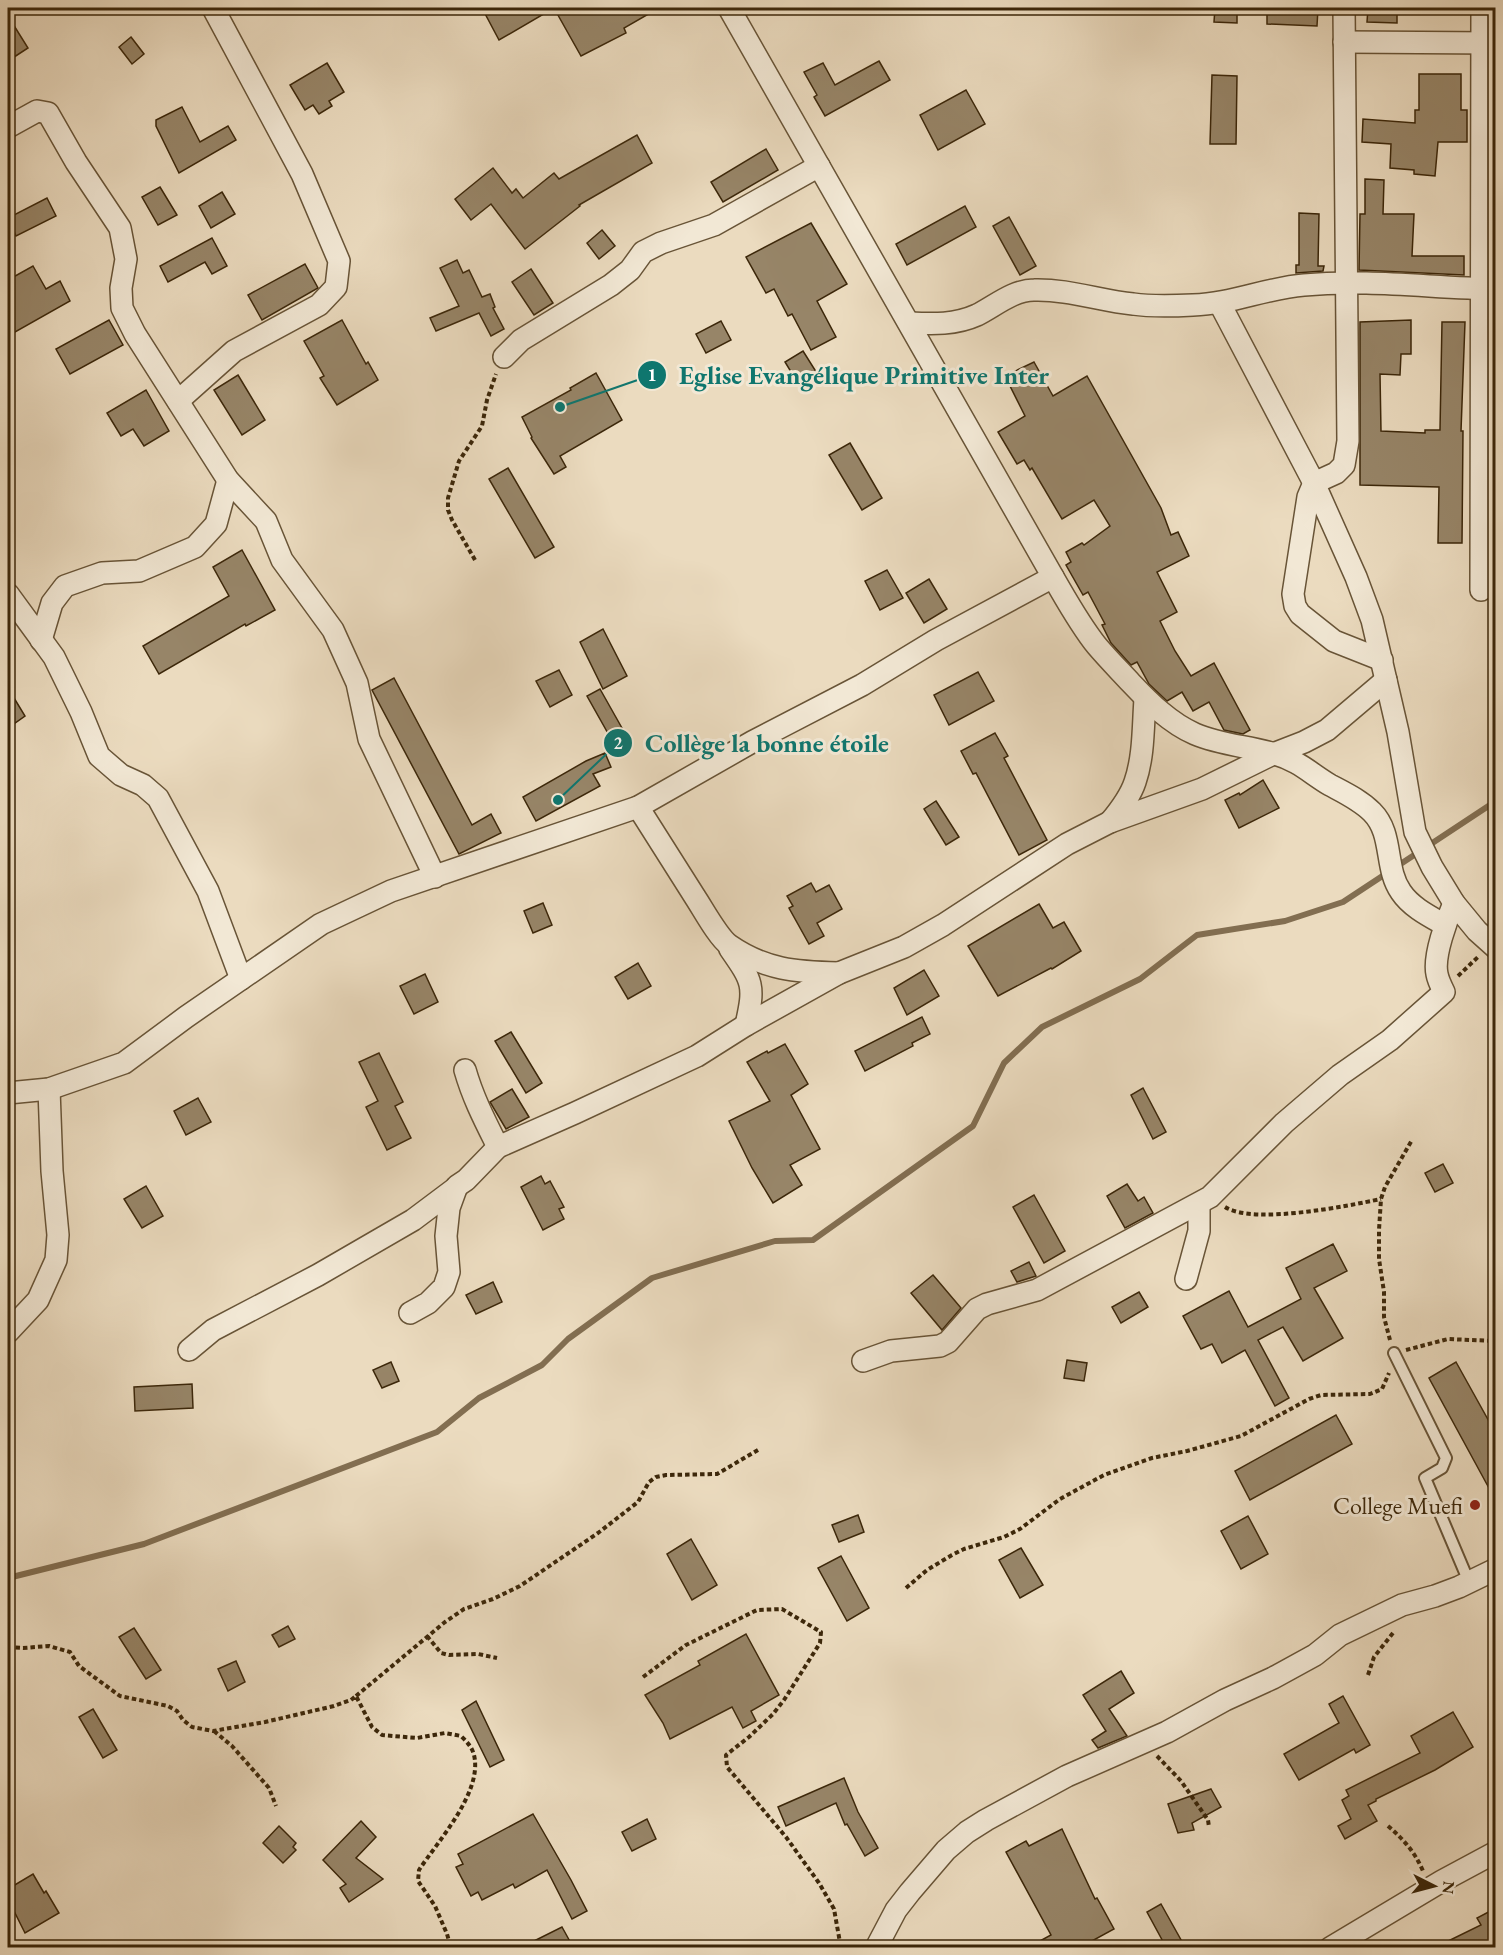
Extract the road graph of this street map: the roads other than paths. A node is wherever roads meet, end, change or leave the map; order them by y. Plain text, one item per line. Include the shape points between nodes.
1 (213, 8) edge
2 (729, 8) edge
3 (1344, 8) edge
4 (1482, 8) edge
5 (1344, 42) junction
6 (1489, 43) edge
7 (8, 127) edge
8 (819, 166) junction
9 (1345, 282) junction
10 (1489, 289) edge
11 (1220, 304) junction
12 (910, 323) junction
13 (504, 357) road end
14 (178, 401) junction
15 (228, 480) junction
16 (1314, 483) junction
17 (1053, 577) junction
18 (1481, 590) dead end
19 (8, 594) edge
20 (40, 640) junction
21 (1384, 670) junction
22 (1146, 699) junction
23 (1273, 753) junction
24 (638, 807) junction
25 (1110, 822) junction
26 (435, 877) junction
27 (1454, 903) junction
28 (1444, 924) junction
29 (727, 944) junction
30 (1495, 947) edge
31 (839, 973) junction
32 (241, 979) junction
33 (746, 1025) junction
34 (465, 1070) dead end
35 (49, 1089) junction
36 (8, 1093) edge
37 (498, 1147) junction
38 (457, 1186) junction
39 (1204, 1201) junction
40 (1186, 1278) dead end
41 (410, 1312) dead end
42 (8, 1332) edge
43 (189, 1350) dead end
44 (1394, 1353) road end
45 (863, 1361) dead end
46 (1496, 1569) edge
47 (1469, 1582) junction
48 (1496, 1852) edge
49 (876, 1947) edge
50 (1330, 1947) edge

1 - 14 street via 302,174 339,261 336,287 319,305 234,351
2 - 8 street
3 - 5 street
4 - 6 street
5 - 6 street
5 - 9 street
6 - 10 street
7 - 14 street via 37,111 48,113 120,228 126,259 122,308
8 - 12 street
8 - 13 street via 714,225 643,252 630,270 611,285 521,340
9 - 10 street
9 - 11 street via 1265,291
9 - 16 street via 1348,441 1344,465
10 - 18 street
11 - 12 street via 1135,305 1053,290 1032,290 956,322
11 - 16 street
12 - 17 street
14 - 15 street
15 - 20 street via 216,524 195,547 139,571 102,573 65,586 52,603
15 - 26 street via 266,521 282,560 333,630 357,683 369,739
16 - 21 street via 1368,609
16 - 21 street via 1304,517 1294,606 1334,641
17 - 22 street via 1098,647
17 - 24 street
19 - 20 street
20 - 32 street via 54,657 99,756 158,798 208,891
21 - 23 street via 1327,730
21 - 27 street via 1415,832
22 - 23 street via 1194,734 1226,745
22 - 25 street via 1135,784
23 - 25 street via 1202,789
23 - 28 street via 1299,763 1374,814 1383,829 1393,879 1401,894
24 - 26 street
24 - 29 street
25 - 31 street via 1067,844 904,947
26 - 32 street via 392,891 321,924
27 - 28 street
27 - 30 street
28 - 39 street via 1436,967 1444,992 1284,1123
29 - 31 street via 753,960 777,968
29 - 33 street via 749,978 752,997
31 - 33 street
32 - 35 street via 124,1063
33 - 37 street via 697,1056
34 - 37 street via 481,1115
35 - 36 street
35 - 42 street via 51,1171 58,1235 56,1260 38,1300
37 - 38 street
38 - 41 street via 446,1236 449,1272 444,1287
38 - 43 street via 413,1220 213,1330
39 - 40 street
39 - 45 street via 1037,1290 977,1309 940,1346 891,1351
44 - 47 lane via 1446,1458 1442,1468 1425,1478
46 - 47 street
47 - 49 street via 1402,1605 1340,1635 1315,1655 1273,1678 1067,1776 967,1832 910,1892
48 - 50 street

